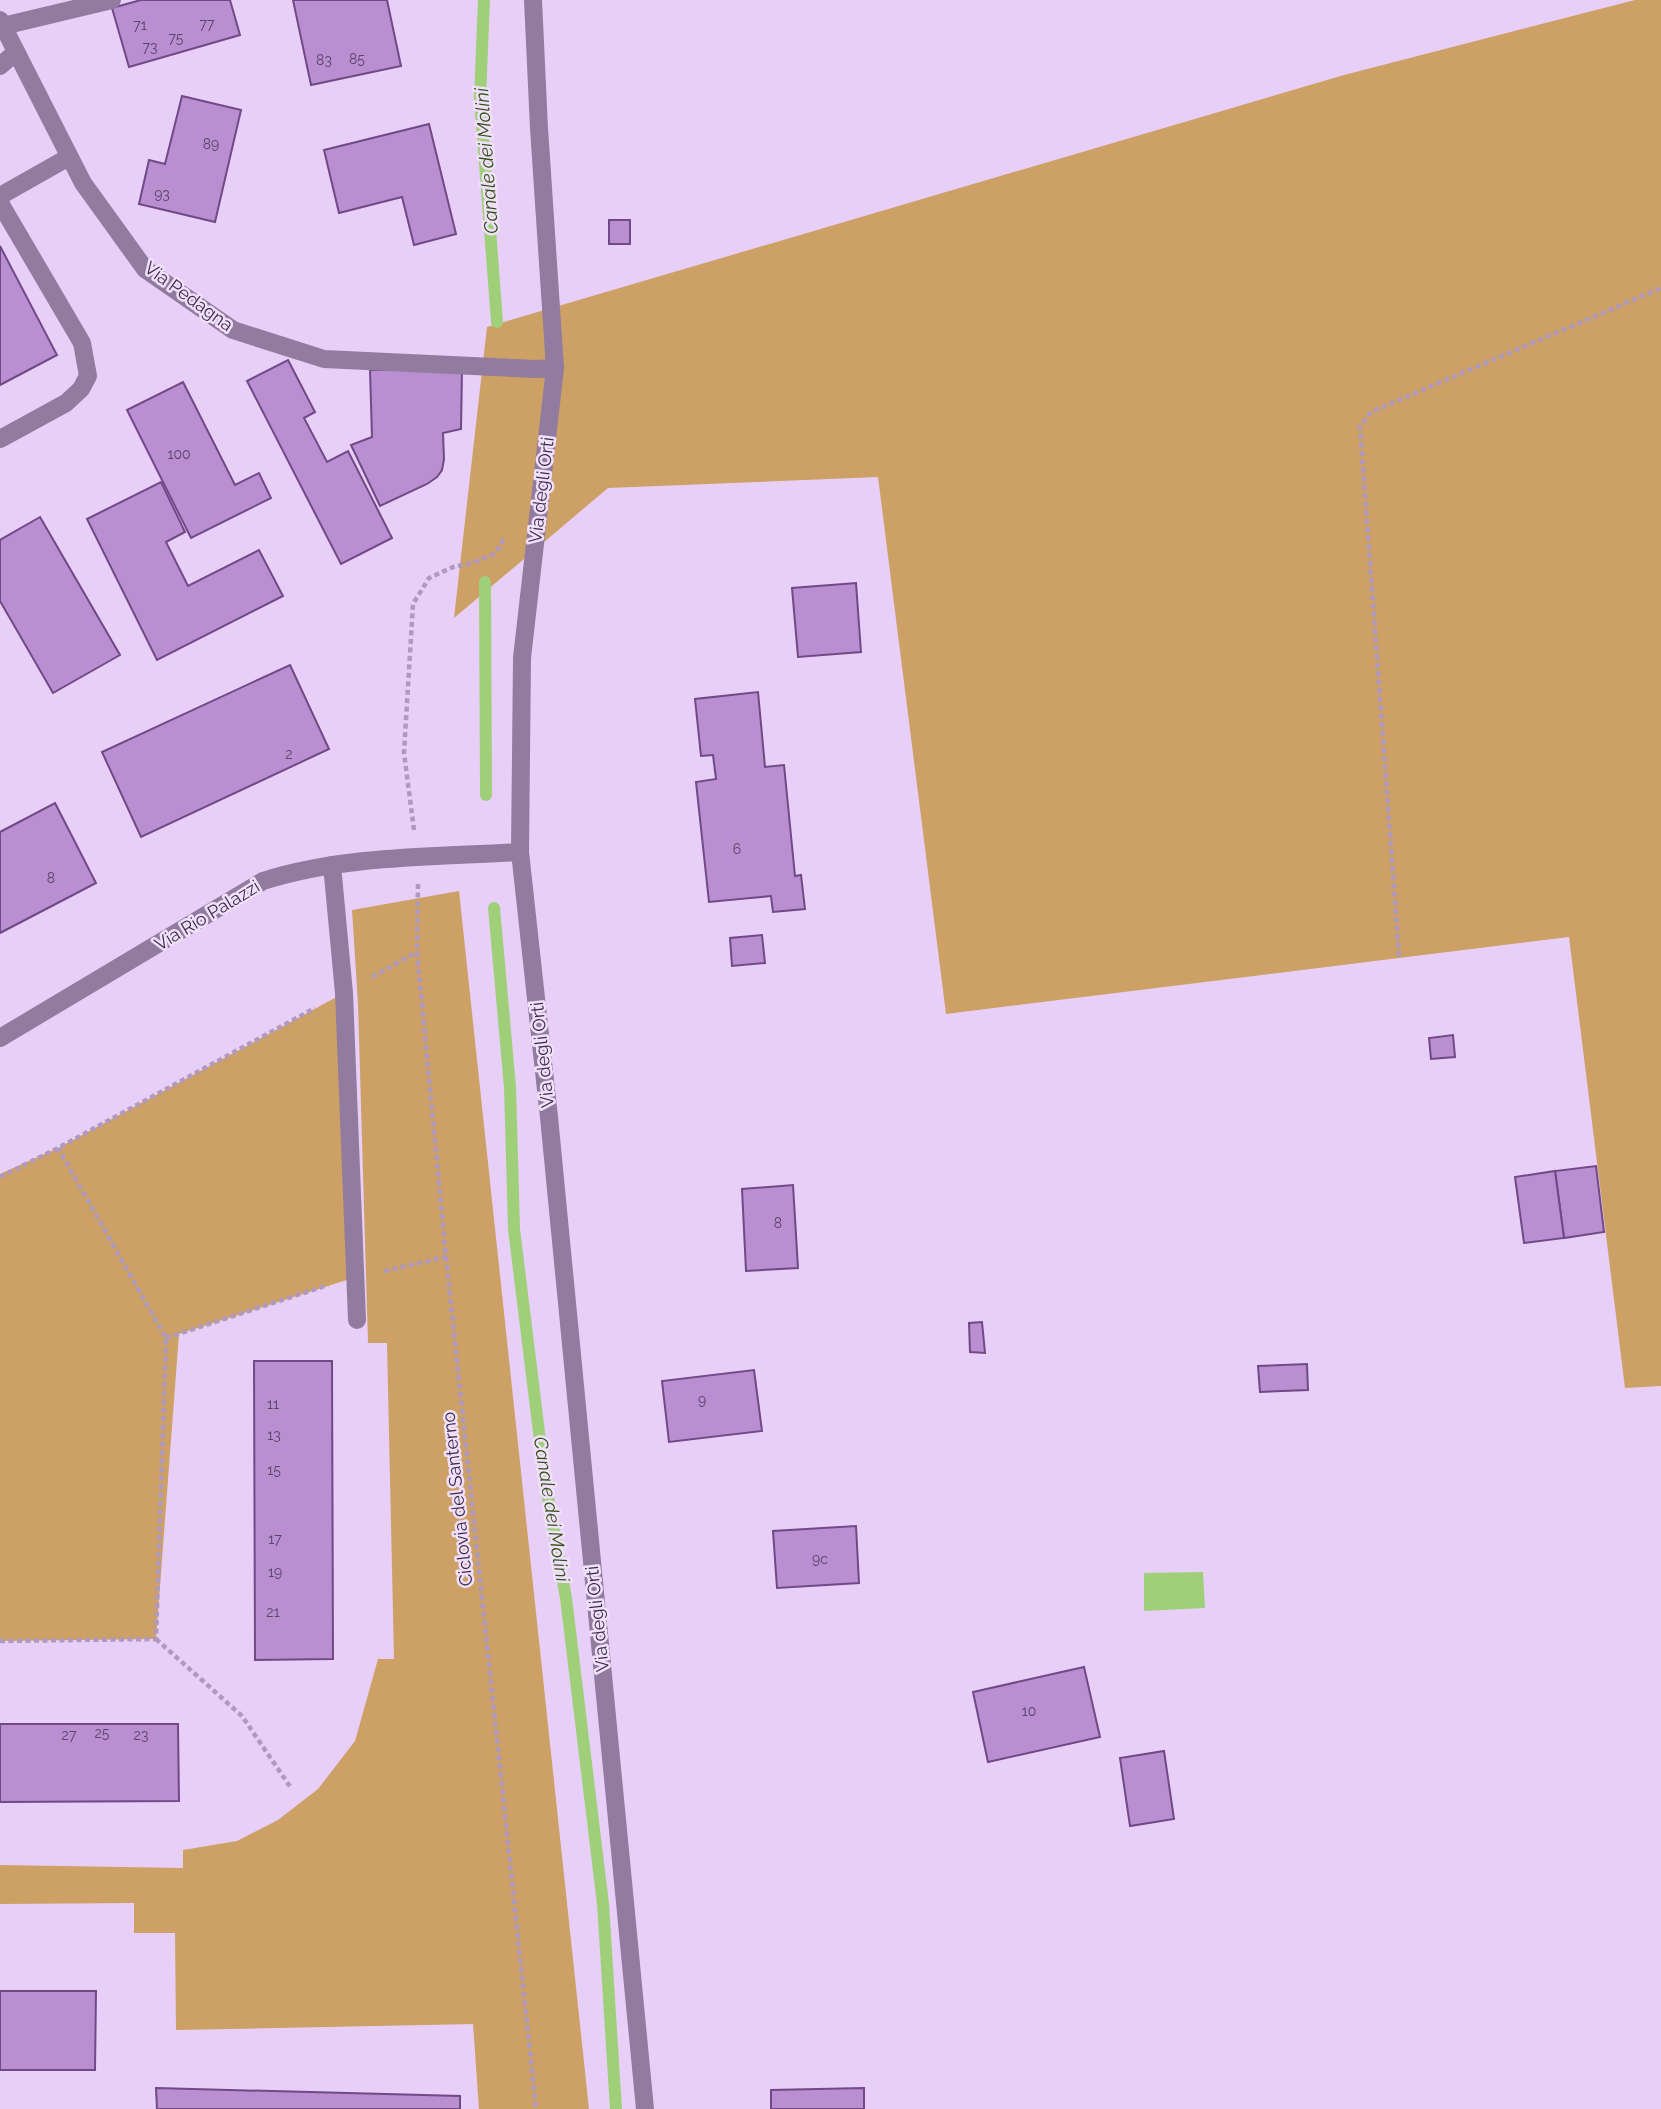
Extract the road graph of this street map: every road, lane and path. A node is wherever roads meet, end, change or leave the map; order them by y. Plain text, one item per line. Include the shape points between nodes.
1 (111, 0) edge
2 (533, 0) edge
3 (2, 23) edge
4 (16, 52) junction
5 (0, 66) edge
6 (69, 156) junction
7 (0, 196) edge
8 (0, 203) edge
9 (1661, 288) edge
10 (555, 368) junction
11 (0, 439) edge
12 (505, 531) dead end
13 (415, 834) dead end
14 (520, 852) junction
15 (332, 865) junction
16 (418, 885) dead end
17 (417, 952) junction
18 (1399, 956) dead end
19 (344, 993) junction
20 (0, 1038) edge
21 (58, 1148) junction
22 (0, 1177) edge
23 (446, 1257) junction
24 (380, 1272) dead end
25 (323, 1287) dead end
26 (357, 1320) dead end
27 (166, 1338) junction
28 (156, 1639) junction
29 (0, 1641) edge
30 (291, 1788) dead end
31 (536, 2109) edge
32 (645, 2109) edge

1 - 3 street
2 - 10 street, Via degli Orti
3 - 4 street, Via Pedagna
4 - 5 street
4 - 6 street, Via Pedagna
6 - 7 street
6 - 10 street, Via Pedagna via 145,269 233,330 324,359
8 - 11 street via 82,343 88,376 82,389 66,402
9 - 18 path via 1371,412 1360,427
10 - 14 street, Via degli Orti via 522,658
12 - 13 path via 494,554 429,578 413,604 404,753
14 - 15 street, Via Rio Palazzi
14 - 32 street, Via degli Orti
15 - 19 street
15 - 20 street, Via Rio Palazzi via 263,881
16 - 17 path, Ciclovia del Santerno
17 - 19 path
17 - 23 path, Ciclovia del Santerno
19 - 21 path
19 - 26 street
21 - 22 path
21 - 27 path
23 - 24 path
23 - 31 path, Ciclovia del Santerno
25 - 27 path
27 - 28 path
28 - 29 path
28 - 30 path via 242,1716

